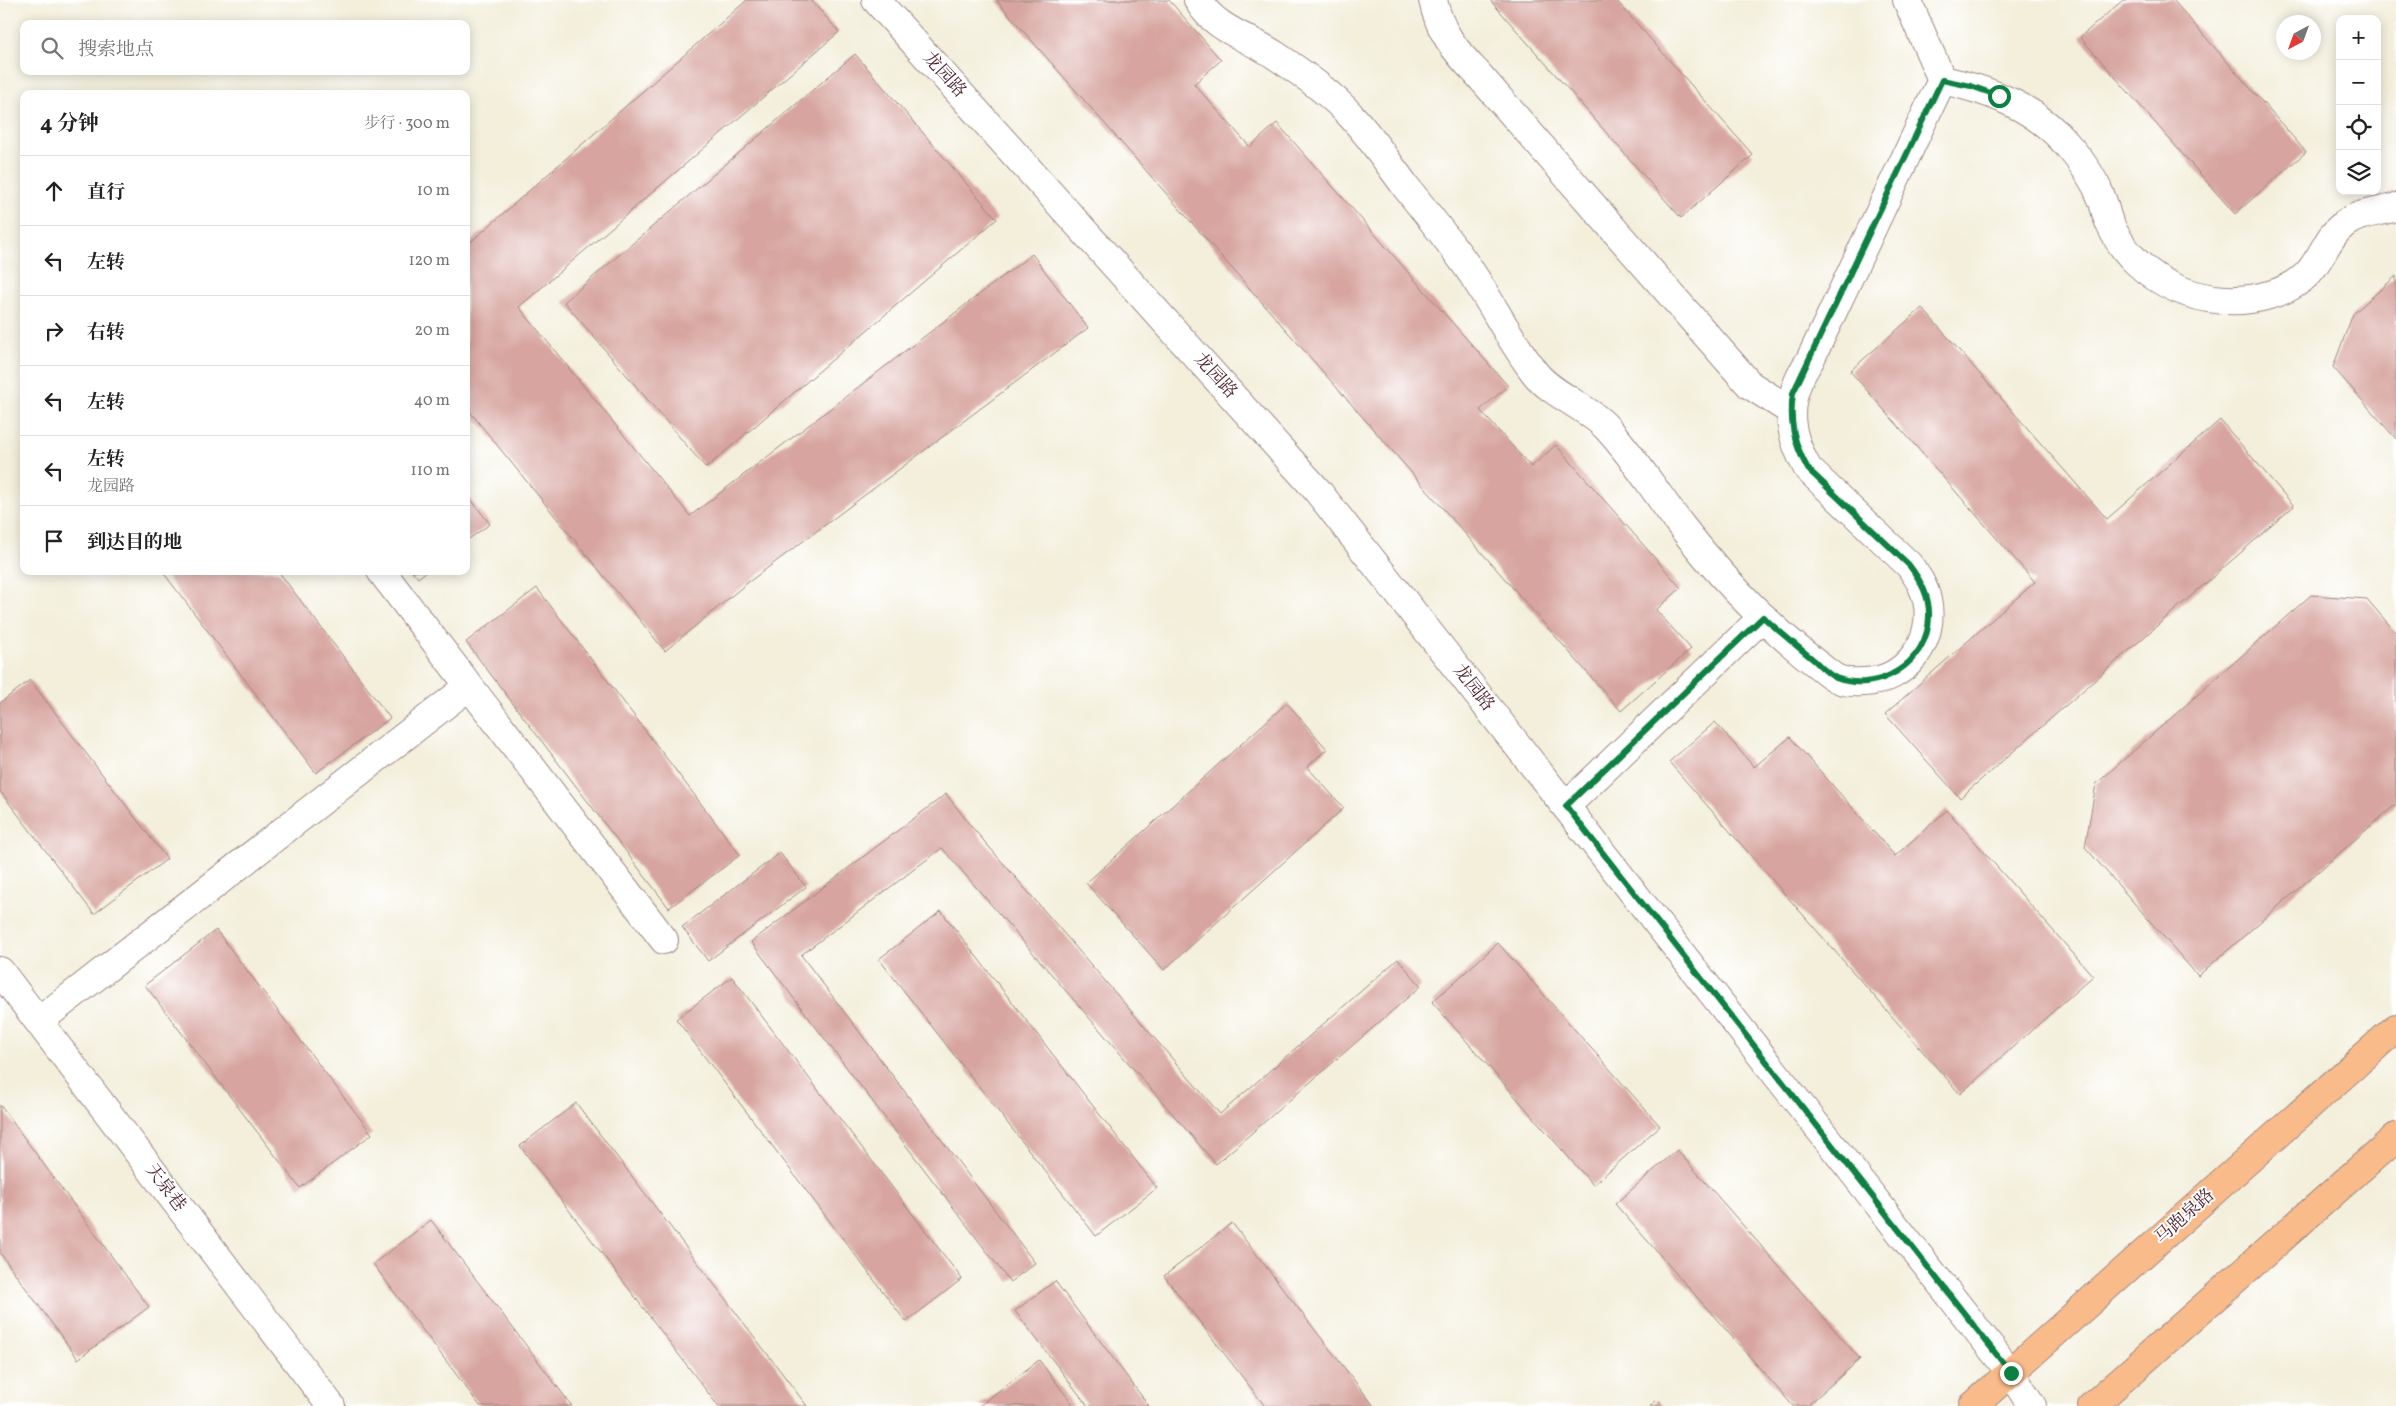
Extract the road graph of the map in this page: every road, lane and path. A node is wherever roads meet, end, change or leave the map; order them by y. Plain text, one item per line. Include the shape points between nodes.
1 (876, 0) edge
2 (1198, 0) edge
3 (1432, 0) edge
4 (1907, 0) edge
5 (1942, 80) junction
6 (2396, 206) edge
7 (1790, 411) junction
8 (384, 575) edge
9 (1763, 617) junction
10 (468, 687) junction
11 (1566, 806) junction
12 (664, 940) dead end
13 (0, 971) edge
14 (39, 1021) junction
15 (2396, 1028) edge
16 (2396, 1137) edge
17 (2011, 1373) junction
18 (331, 1406) edge
19 (1973, 1406) edge
20 (2032, 1406) edge
21 (2092, 1406) edge

1 - 11 street, 龙园路 via 1316,488
2 - 9 street via 1203,10 1217,23 1273,54 1354,118 1470,271 1536,376 1606,426 1681,526
3 - 7 street via 1445,35 1459,55 1750,384
4 - 5 street
5 - 6 street via 1999,96 2049,127 2087,172 2101,197 2110,225 2140,266 2161,281 2211,300 2240,301 2269,296 2296,285 2317,262 2332,234 2344,224 2364,214
5 - 7 street via 1800,376
7 - 9 street via 1798,452 1808,469 1909,565 1920,580 1927,598 1927,635 1906,666 1872,682 1853,682 1834,678
8 - 10 street
9 - 11 street
10 - 12 street
10 - 14 street
11 - 17 street, 龙园路
13 - 14 street, 天泉巷
14 - 18 street, 天泉巷
15 - 17 main road, 马跑泉路
16 - 21 main road
17 - 19 main road, 马跑泉路
17 - 20 street, 龙园路

